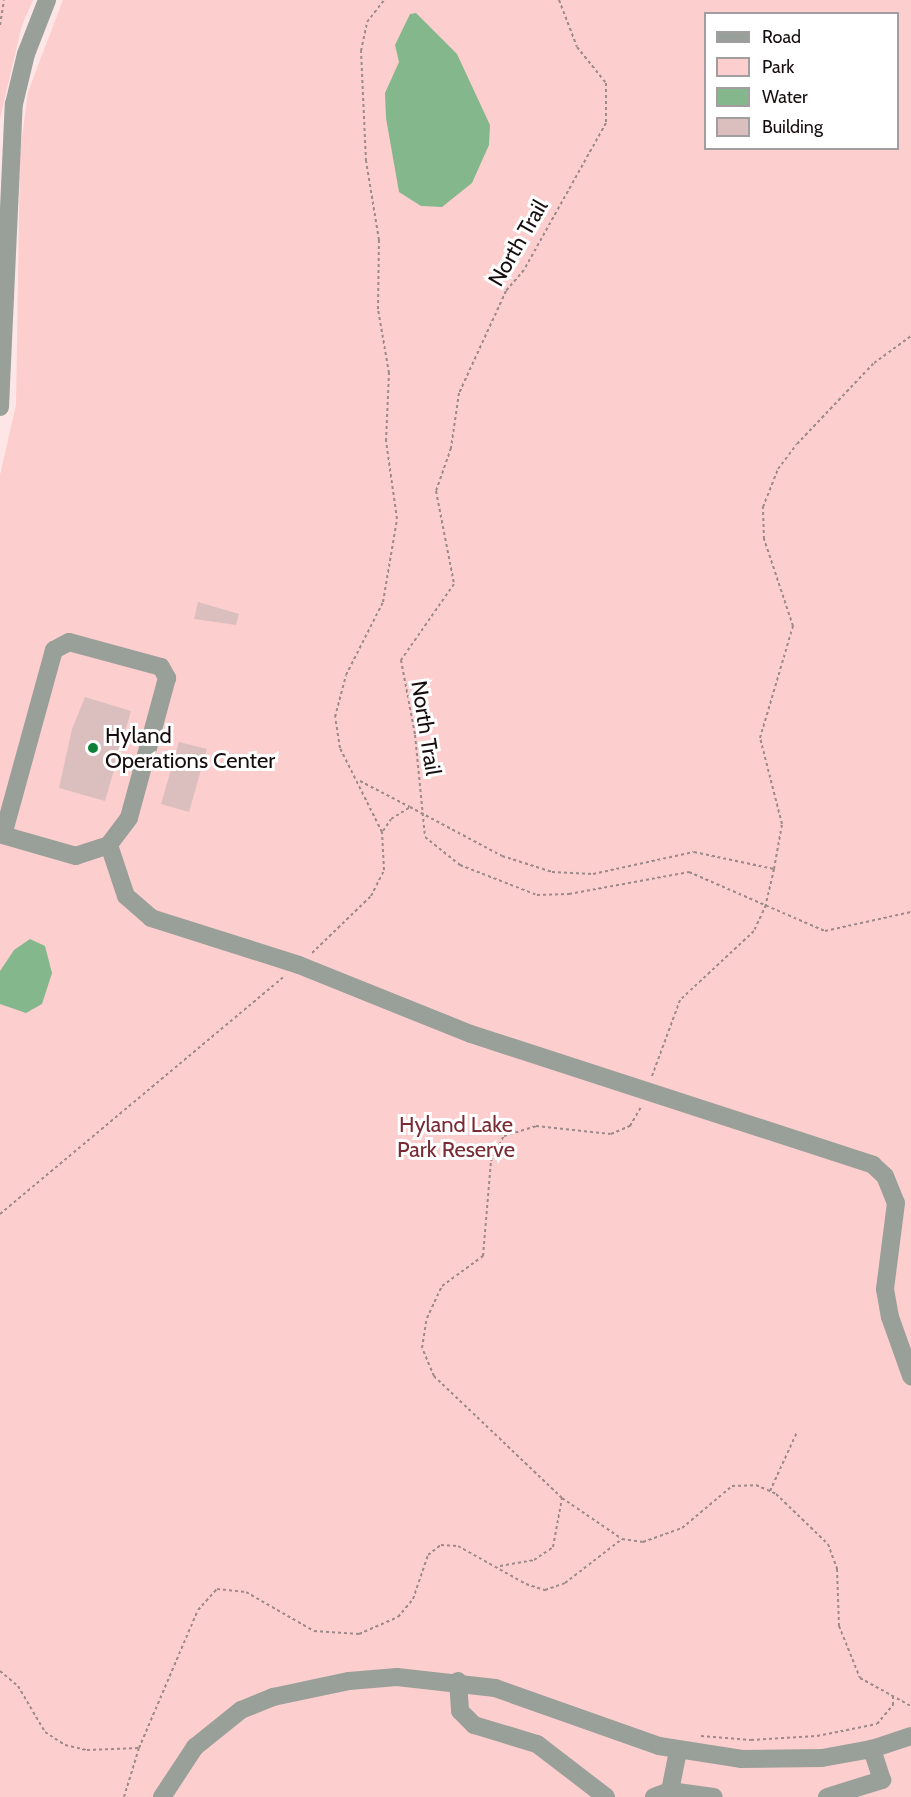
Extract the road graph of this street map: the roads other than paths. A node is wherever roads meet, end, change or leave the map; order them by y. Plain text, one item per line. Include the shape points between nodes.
1 (47, 0) edge
2 (0, 407) edge
3 (2, 836) edge
4 (109, 845) junction
5 (911, 1376) edge
6 (458, 1682) junction
7 (911, 1736) edge
8 (872, 1749) junction
9 (678, 1751) junction
10 (662, 1794) edge
11 (162, 1797) edge
12 (606, 1797) edge
13 (714, 1797) edge
14 (827, 1797) edge

1 - 2 street via 26,54 14,104
3 - 4 street via 63,855 91,854
3 - 4 street via 54,650 69,642 161,667 166,678 129,818
4 - 5 street via 126,896 141,912 299,965 471,1034 861,1158 885,1176 896,1203 885,1289 890,1317
6 - 9 street via 527,1697
6 - 11 street via 397,1677 349,1681 273,1697 218,1726 195,1747
6 - 12 street via 460,1711 474,1725 537,1744
7 - 8 street
8 - 9 street via 784,1761
8 - 14 street via 882,1780
9 - 10 street
10 - 13 street

